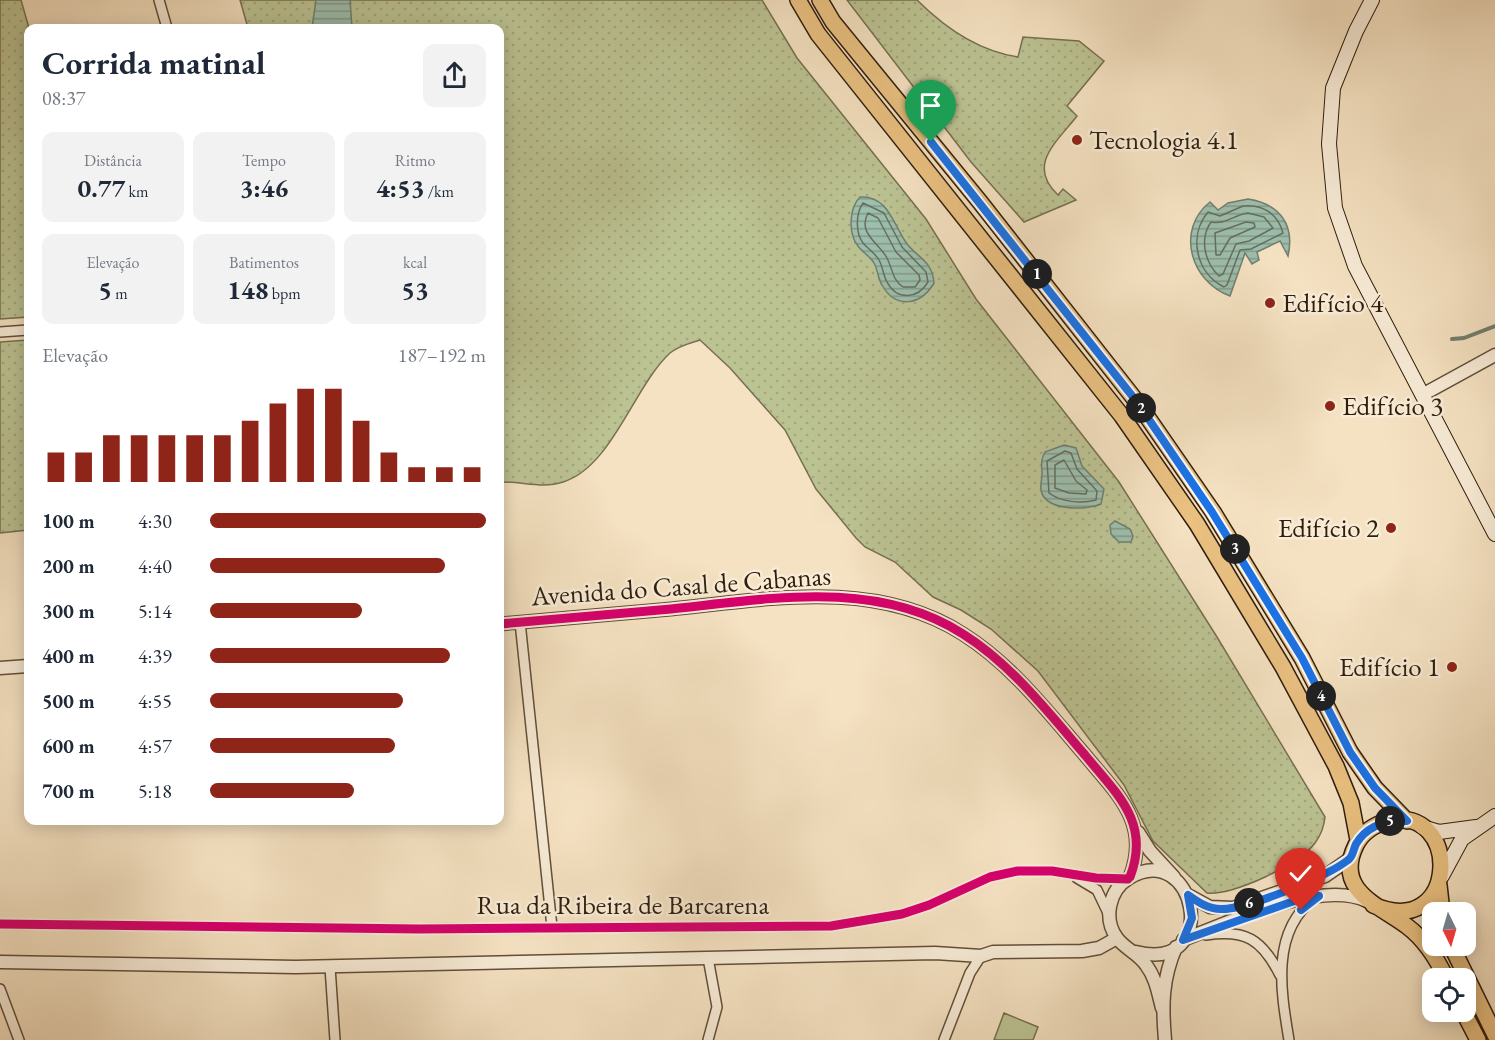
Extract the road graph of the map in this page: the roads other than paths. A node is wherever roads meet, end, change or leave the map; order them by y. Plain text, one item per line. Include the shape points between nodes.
1 (159, 0) edge
2 (798, 0) edge
3 (820, 0) edge
4 (1372, 0) edge
5 (166, 24) edge
6 (24, 330) edge
7 (0, 332) edge
8 (1495, 356) edge
9 (1422, 395) junction
10 (1495, 534) edge
11 (520, 622) junction
12 (504, 624) edge
13 (24, 666) edge
14 (0, 668) edge
15 (1495, 816) edge
16 (1407, 821) junction
17 (1134, 823) junction
18 (1478, 826) junction
19 (1422, 827) junction
20 (1358, 840) junction
21 (1351, 858) junction
22 (1067, 873) junction
23 (1129, 878) junction
24 (1441, 880) junction
25 (1179, 882) junction
26 (1188, 895) junction
27 (1319, 896) junction
28 (1442, 902) edge
29 (1370, 903) junction
30 (1109, 919) junction
31 (0, 924) edge
32 (552, 927) junction
33 (1117, 938) junction
34 (1184, 941) junction
35 (1136, 952) junction
36 (981, 956) junction
37 (1456, 956) edge
38 (708, 958) junction
39 (0, 962) edge
40 (330, 966) junction
41 (1440, 968) edge
42 (1280, 975) junction
43 (0, 989) edge
44 (1162, 1008) junction
45 (1469, 1022) edge
46 (1495, 1035) edge
47 (19, 1040) edge
48 (335, 1040) edge
49 (708, 1040) edge
50 (944, 1040) edge
51 (1165, 1040) edge
52 (1289, 1040) edge
53 (1478, 1040) edge

1 - 5 street
2 - 20 main road via 818,34 1122,416 1197,524 1283,667 1336,766 1351,803
3 - 16 main road via 833,22 1137,402 1224,531 1302,658 1350,752 1375,788
4 - 9 main road via 1333,88 1331,186 1351,258
6 - 7 street
8 - 9 street
9 - 10 main road
11 - 12 street, Avenida do Casal de Cabanas
11 - 17 street, Avenida do Casal de Cabanas via 808,597 860,600 914,610 962,633 1007,668 1112,787
11 - 32 street, Rua da Ribeira de Barcarena
13 - 14 street
15 - 18 main road
16 - 19 main road
16 - 20 main road via 1380,823
17 - 23 street, Avenida do Casal de Cabanas via 1139,849
17 - 25 street, Avenida do Casal de Cabanas via 1150,851
18 - 19 main road via 1439,832
18 - 24 main road via 1456,847
19 - 24 main road via 1440,848
20 - 21 main road
21 - 26 street via 1325,876 1233,908 1210,907
21 - 29 main road via 1354,882
22 - 23 street, Rua da Ribeira de Barcarena
22 - 30 street, Rua da Ribeira de Barcarena via 1097,890
22 - 32 street, Rua da Ribeira de Barcarena via 1006,873 902,914 851,924
23 - 25 street via 1155,872
23 - 30 street via 1115,892
24 - 28 main road
24 - 29 main road via 1432,895 1411,910 1385,910
25 - 26 street
26 - 34 street via 1192,918
27 - 29 street via 1352,895
27 - 34 street via 1297,900
27 - 42 street via 1296,918 1286,940
29 - 41 main road via 1420,938
30 - 33 street
31 - 32 street, Rua da Ribeira de Barcarena
33 - 35 street
33 - 36 street via 1099,948 1082,951 993,952
34 - 35 street via 1156,955
34 - 42 street via 1222,933 1247,936 1267,952
34 - 44 street via 1164,976
35 - 44 street via 1152,975
36 - 38 street via 935,953
36 - 50 street via 970,972
37 - 46 main road
38 - 40 street
38 - 49 street via 717,1007
39 - 40 street
40 - 48 street
42 - 52 street
43 - 47 street
44 - 51 street
45 - 53 main road

